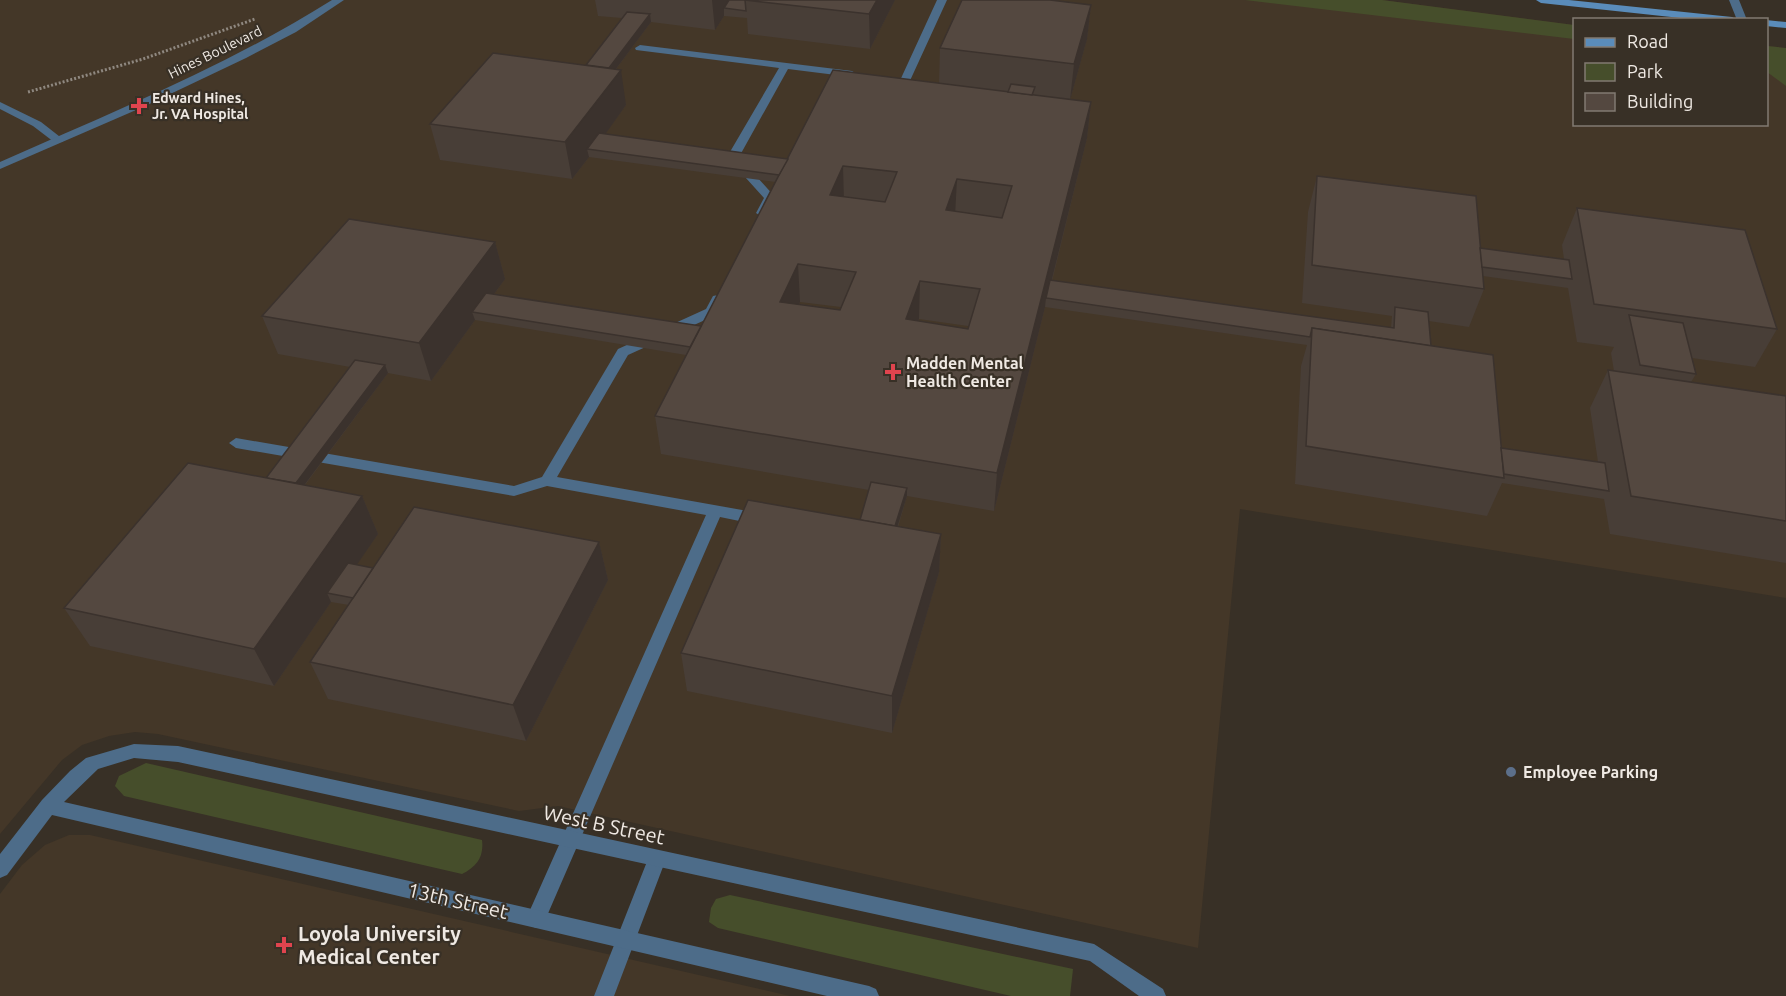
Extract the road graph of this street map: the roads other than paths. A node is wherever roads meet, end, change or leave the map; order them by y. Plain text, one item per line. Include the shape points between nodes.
1 (339, 0) edge
2 (942, 0) edge
3 (1541, 0) edge
4 (1734, 0) edge
5 (1603, 3) edge
6 (1717, 18) edge
7 (1741, 18) edge
8 (1768, 23) edge
9 (1786, 25) edge
10 (640, 48) dead end
11 (785, 66) junction
12 (862, 76) edge
13 (924, 90) edge
14 (0, 105) edge
15 (58, 140) junction
16 (0, 166) edge
17 (754, 229) edge
18 (727, 281) edge
19 (236, 443) dead end
20 (547, 481) junction
21 (715, 512) junction
22 (770, 521) edge
23 (48, 806) junction
24 (572, 841) junction
25 (657, 860) junction
26 (0, 869) edge
27 (536, 919) junction
28 (626, 940) junction
29 (604, 996) edge
30 (869, 996) edge
31 (1156, 996) edge

1 - 15 street, Hines Boulevard via 279,38
2 - 13 street via 900,80 902,87
3 - 5 main road
4 - 7 street
5 - 6 main road
8 - 9 main road
10 - 11 street
11 - 12 street
11 - 17 street via 733,157 770,198
14 - 15 street
15 - 16 street, Hines Boulevard
18 - 20 street via 711,312 623,352
19 - 20 street via 514,490
20 - 21 street
21 - 22 street
21 - 24 street
23 - 24 street, West B Street via 92,763 134,751 177,754
23 - 26 street, West B Street
23 - 27 street, 13th Street
24 - 25 street, West B Street
24 - 27 street
25 - 28 street
25 - 31 street, West B Street via 1094,953
27 - 28 street, 13th Street
28 - 29 street
28 - 30 street, 13th Street

